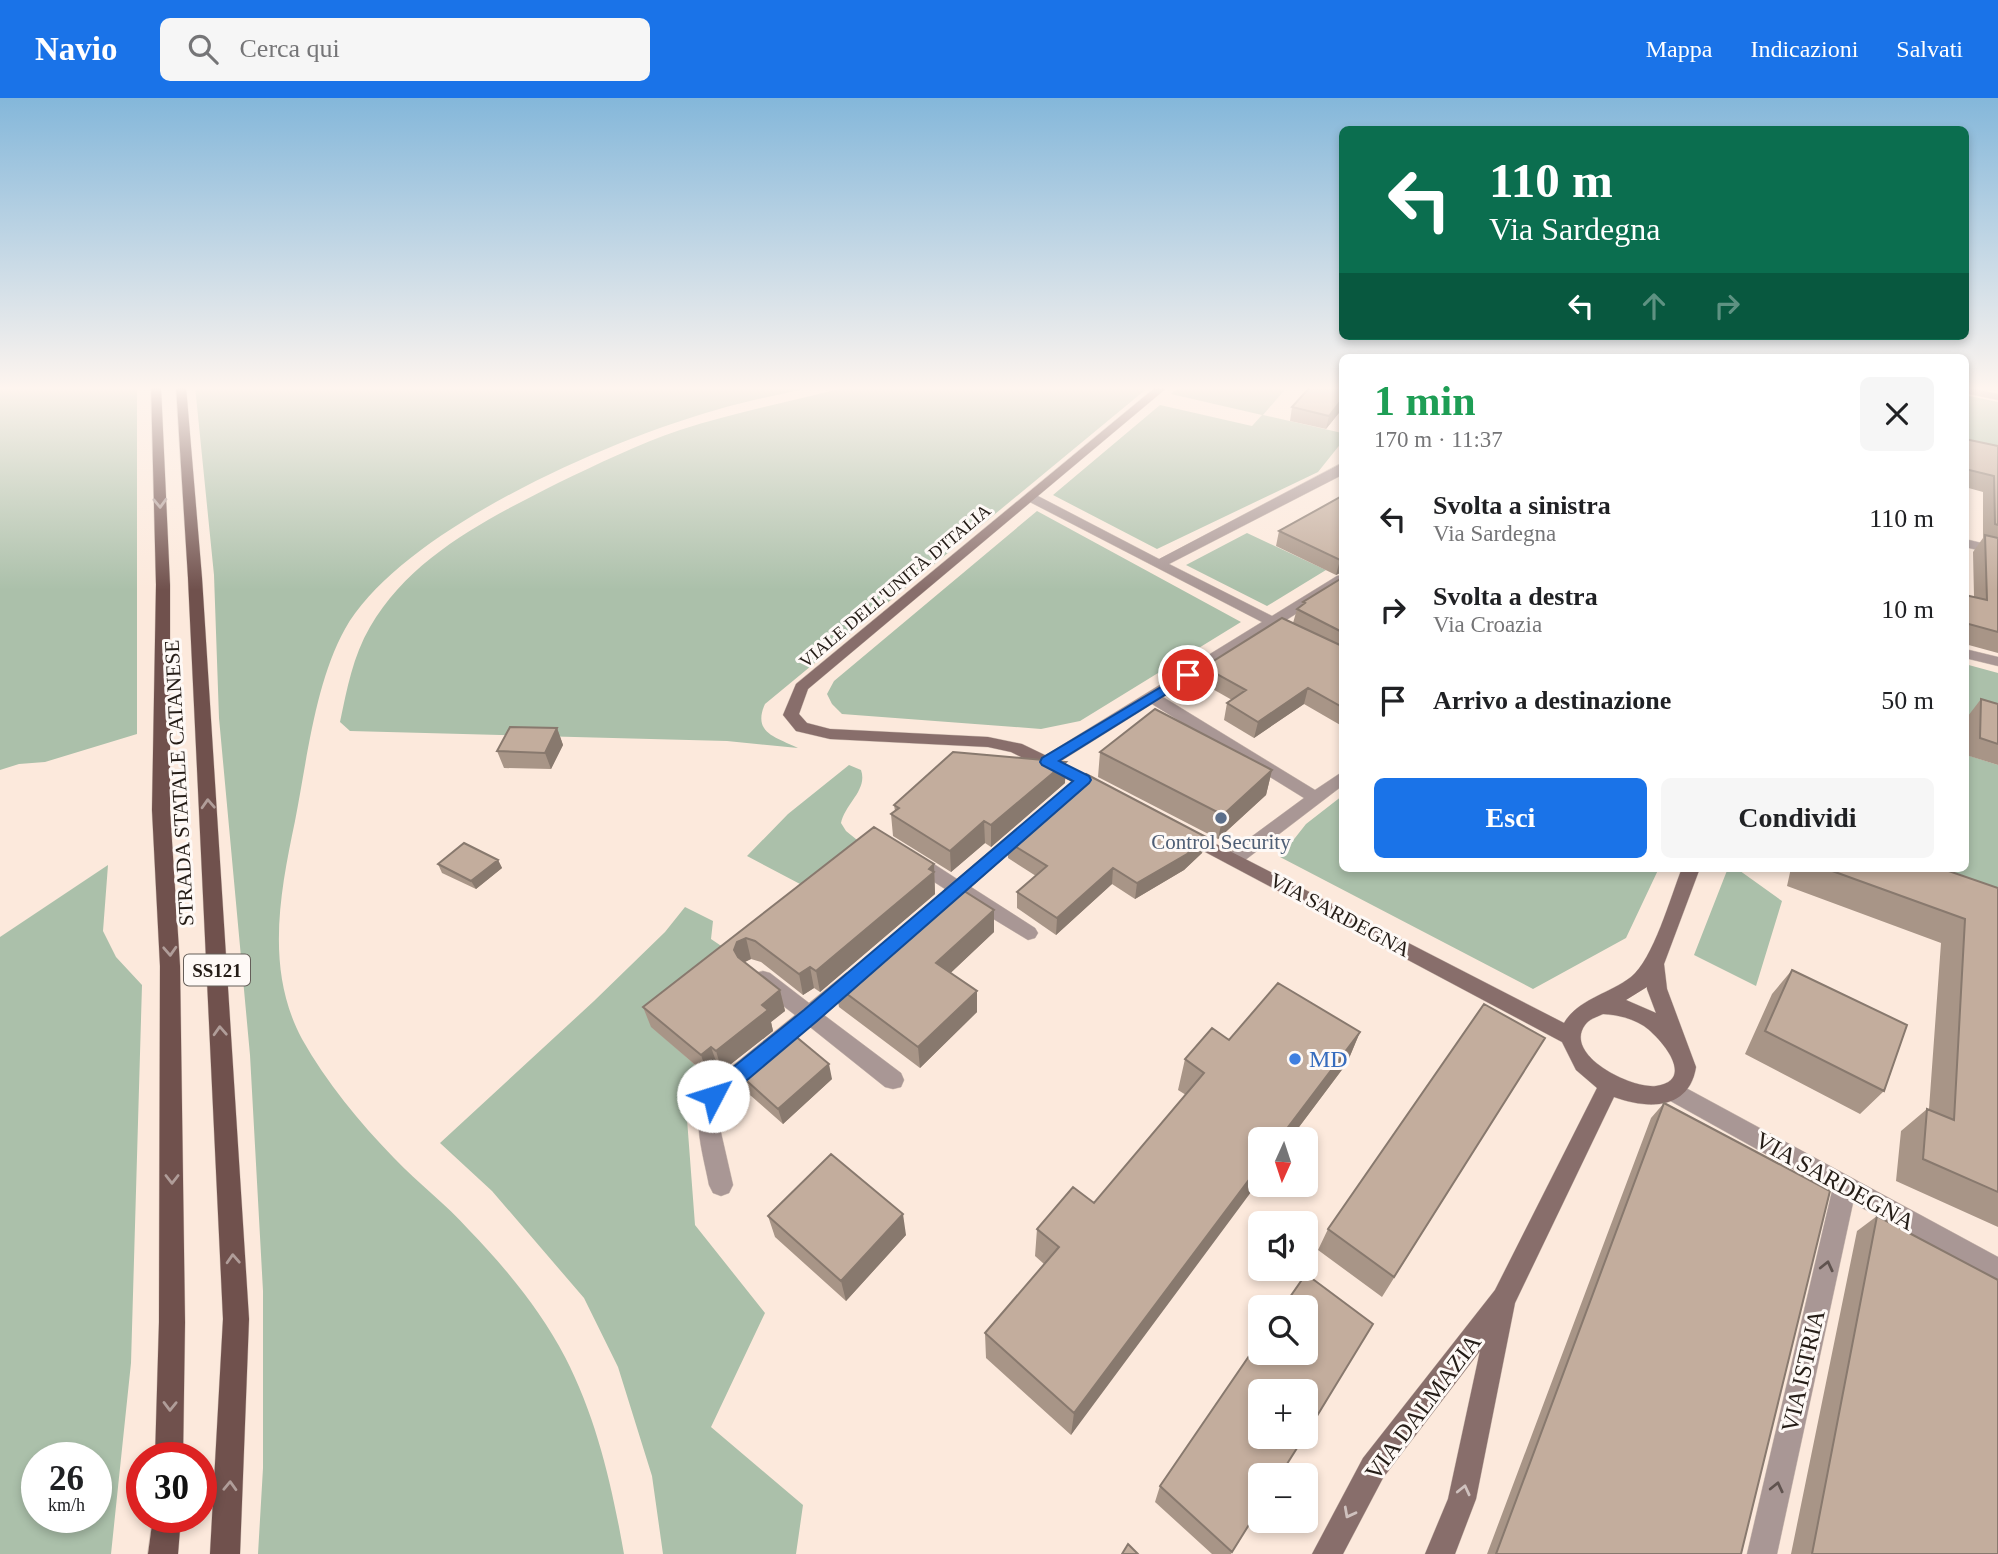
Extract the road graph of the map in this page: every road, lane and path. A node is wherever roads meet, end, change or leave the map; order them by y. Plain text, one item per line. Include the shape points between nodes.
1 (158, 454) edge
2 (186, 454) edge
3 (1082, 454) edge
4 (1339, 472) edge
5 (1030, 497) junction
6 (1969, 545) edge
7 (1998, 551) edge
8 (1159, 564) junction
9 (1339, 581) edge
10 (1272, 623) junction
11 (1307, 641) edge
12 (1969, 654) edge
13 (1998, 662) edge
14 (1152, 697) junction
15 (1047, 762) junction
16 (1083, 780) junction
17 (1339, 780) edge
18 (1062, 798) edge
19 (1118, 798) edge
20 (1316, 798) junction
21 (1041, 816) edge
22 (1164, 823) edge
23 (901, 852) edge
24 (1234, 859) junction
25 (1688, 872) edge
26 (958, 888) junction
27 (926, 915) edge
28 (1028, 933) dead end
29 (1654, 964) junction
30 (752, 970) edge
31 (863, 970) edge
32 (1601, 1005) junction
33 (811, 1015) junction
34 (1570, 1036) junction
35 (1678, 1045) junction
36 (893, 1080) dead end
37 (1609, 1085) junction
38 (1673, 1091) junction
39 (721, 1185) dead end
40 (1845, 1187) junction
41 (1998, 1270) edge
42 (1504, 1299) junction
43 (169, 1442) edge
44 (165, 1533) edge
45 (163, 1554) edge
46 (225, 1554) edge
47 (1327, 1554) edge
48 (1440, 1554) edge
49 (1762, 1554) edge

1 -> 43 main road, STRADA STATALE CATANESE / SS121 via 162,810 170,966
46 -> 2 main road, STRADA STATALE CATANESE / SS121 via 236,1319
3 - 5 street, VIALE DELL'UNITÀ D'ITALIA
4 - 8 street
5 - 8 street
5 - 15 street, VIALE DELL'UNITÀ D'ITALIA via 801,687 792,715 802,727 830,733 988,742
6 - 7 street
8 - 10 street
9 - 10 street
10 - 11 street
10 - 14 street
12 - 13 street
14 - 15 street
14 - 20 street
15 - 16 street
16 - 18 street
16 - 19 street
17 - 20 street
20 - 24 street
21 - 26 street
22 - 24 street, VIA SARDEGNA
23 - 26 street
24 - 34 street, VIA SARDEGNA
25 - 29 street
26 - 27 street
26 - 28 street
29 - 32 street via 1639,982
29 - 35 street via 1660,999
30 - 33 street
31 - 33 street
32 - 34 street via 1584,1010 1573,1021
32 - 35 street via 1644,1015
33 - 36 street
33 - 39 street via 713,1096 708,1124
34 - 37 street via 1589,1071
35 - 38 street via 1685,1063 1684,1079
37 - 38 street via 1633,1095
37 - 42 street, VIA DALMAZIA
38 - 40 street, VIA SARDEGNA
40 - 41 street, VIA SARDEGNA
49 -> 40 street, VIA ISTRIA
42 -> 47 street, VIA DALMAZIA via 1373,1468
48 -> 42 street, VIA DALMAZIA via 1462,1499
44 - 45 main road

